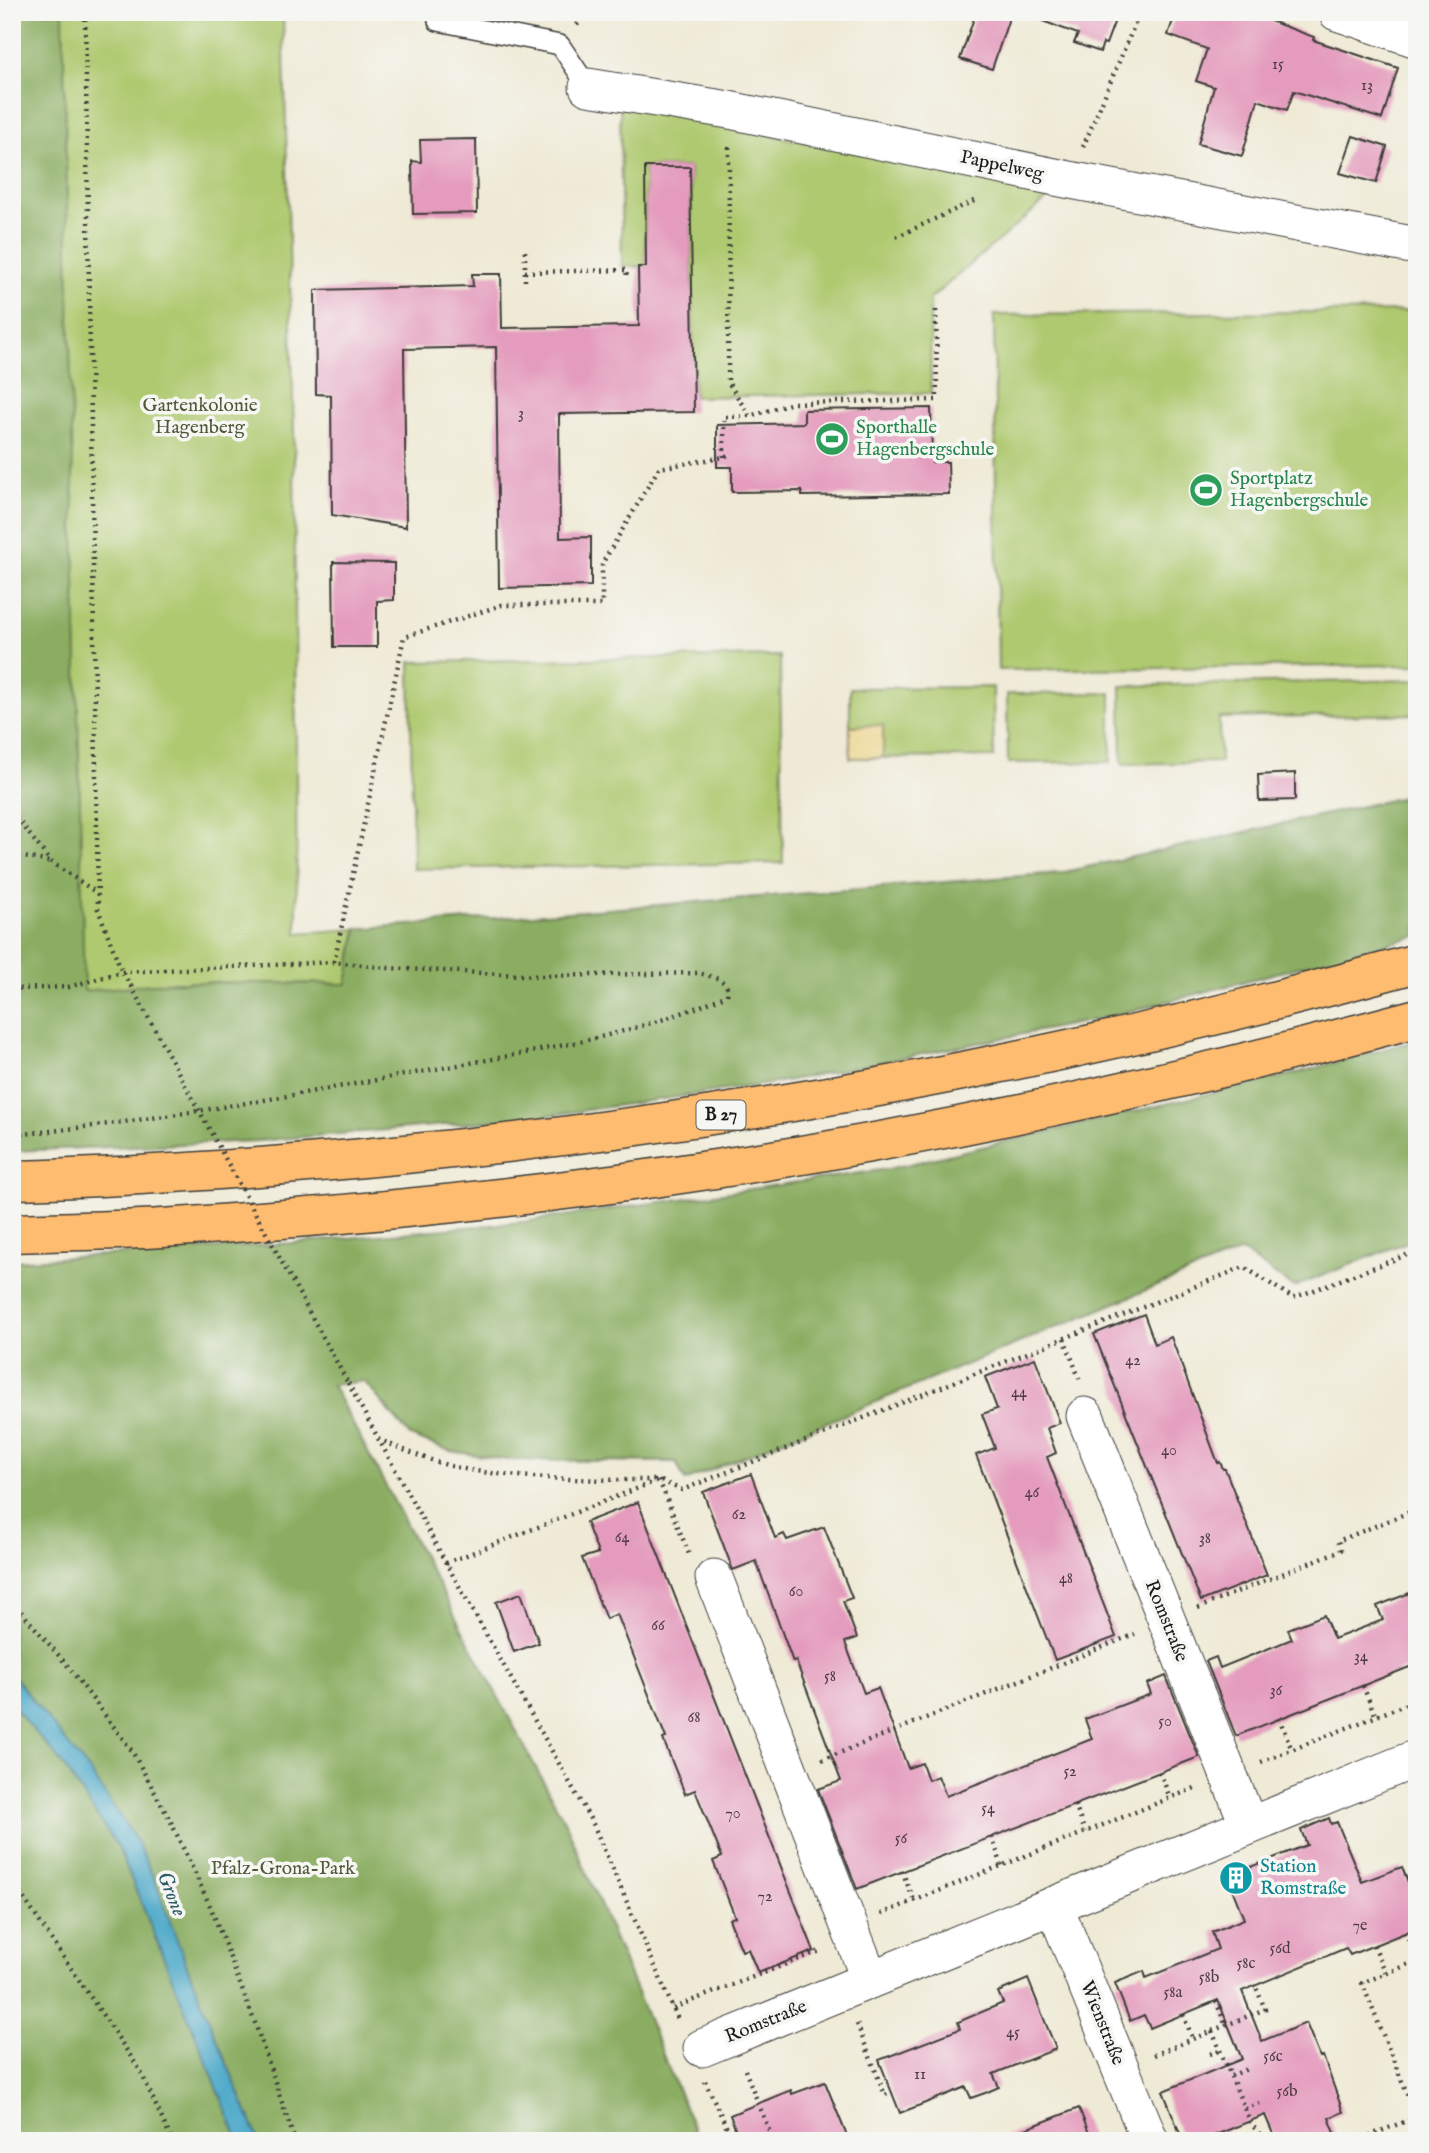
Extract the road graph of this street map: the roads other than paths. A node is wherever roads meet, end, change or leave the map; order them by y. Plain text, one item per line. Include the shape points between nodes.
1 (1337, 12) edge
2 (438, 20) dead end
3 (1417, 40) edge
4 (588, 87) joint
5 (1417, 246) edge
6 (1417, 963) edge
7 (1417, 1018) edge
8 (12, 1181) edge
9 (12, 1233) edge
10 (1085, 1416) road end
11 (714, 1578) road end
12 (1417, 1758) edge
13 (1249, 1826) junction
14 (1054, 1905) junction
15 (857, 1985) junction
16 (704, 2047) road end
17 (1150, 2141) edge

1 - 3 street
2 - 4 lane via 560,45
4 - 5 street, Pappelweg via 729,110
6 - 8 highway, B 27 via 1162,1029 769,1108 340,1161
7 - 9 highway via 1043,1110 674,1175 385,1209 160,1228
10 - 13 street, Romstraße
11 - 15 street via 851,1932
12 - 13 street, Romstraße
13 - 14 street, Romstraße
14 - 15 street, Romstraße
14 - 17 street, Wienstraße
15 - 16 street, Romstraße

